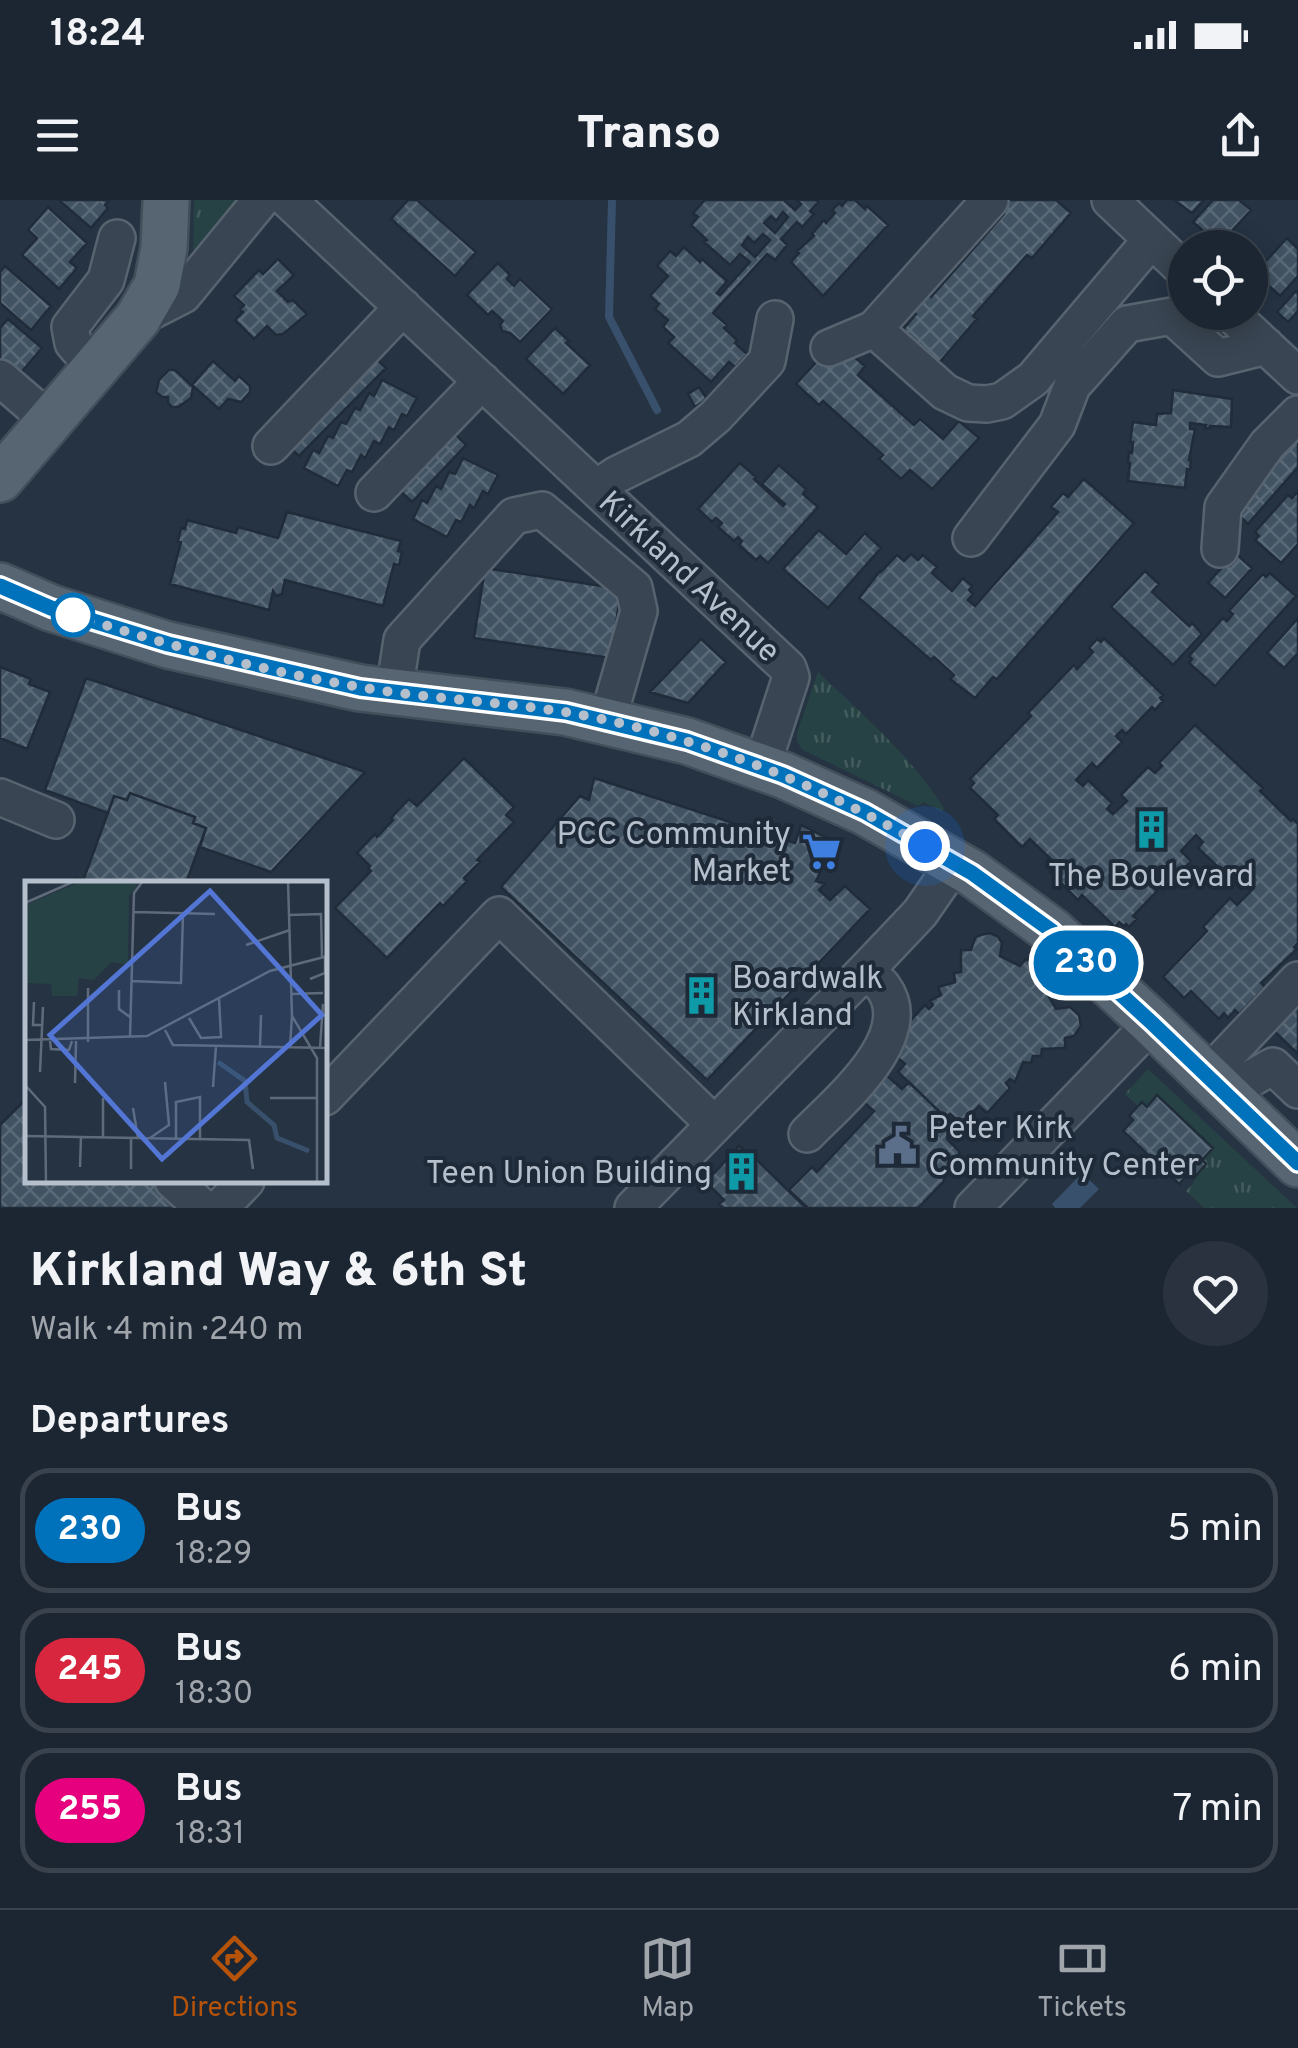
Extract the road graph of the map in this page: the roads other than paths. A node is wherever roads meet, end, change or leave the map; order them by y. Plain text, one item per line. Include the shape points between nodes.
1 (166, 200) edge
2 (261, 200) edge
3 (288, 200) edge
4 (990, 200) edge
5 (1110, 200) edge
6 (117, 238) dead end
7 (1151, 240) junction
8 (1168, 256) edge
9 (403, 307) junction
10 (138, 318) junction
11 (774, 319) dead end
12 (874, 328) junction
13 (1249, 330) edge
14 (1266, 346) junction
15 (830, 348) dead end
16 (95, 368) junction
17 (1298, 376) edge
18 (0, 378) edge
19 (482, 381) junction
20 (1298, 414) edge
21 (50, 422) junction
22 (271, 446) dead end
23 (0, 479) edge
24 (597, 488) junction
25 (374, 493) dead end
26 (971, 538) dead end
27 (1220, 549) dead end
28 (0, 586) edge
29 (394, 692) junction
30 (607, 722) junction
31 (762, 766) junction
32 (0, 797) edge
33 (56, 820) dead end
34 (954, 864) junction
35 (866, 970) junction
36 (1298, 980) edge
37 (1152, 1023) junction
38 (1215, 1085) junction
39 (1298, 1090) edge
40 (328, 1095) edge
41 (714, 1124) junction
42 (807, 1134) dead end
43 (1298, 1164) edge
44 (176, 1183) edge
45 (243, 1183) edge
46 (203, 1208) edge
47 (220, 1208) edge
48 (632, 1208) edge
49 (973, 1208) edge

1 - 10 main road via 157,284
2 - 10 street via 183,294
3 - 9 street, Kirkland Avenue
4 - 12 street
5 - 7 street
6 - 16 street via 106,280 70,327 73,343
7 - 8 street
7 - 12 street via 1034,379 1002,401 968,403 945,392
9 - 19 street, Kirkland Avenue
9 - 22 street
10 - 16 main road
11 - 24 street via 767,360 716,416 690,439
12 - 15 street
13 - 14 street
14 - 17 street
14 - 26 street via 1218,358 1172,316 1127,324 1072,386 1057,425
16 - 21 main road
18 - 21 street
19 - 24 street, Kirkland Avenue
19 - 25 street
20 - 27 street via 1222,507
21 - 23 main road
24 - 31 street, Kirkland Avenue via 788,668 792,677
28 - 29 main road via 168,644
29 - 30 main road
29 - 30 street via 402,640 514,516 542,510 634,588 638,610
30 - 31 main road
31 - 34 main road via 865,812
32 - 33 street
34 - 35 street via 920,913
34 - 37 main road via 1052,931
35 - 41 street
35 - 42 street via 884,988 890,1029 869,1070
36 - 38 street
37 - 38 main road
37 - 49 street
38 - 39 street via 1273,1066
38 - 43 main road
40 - 41 street via 498,915
41 - 48 street
44 - 46 street
45 - 47 street

